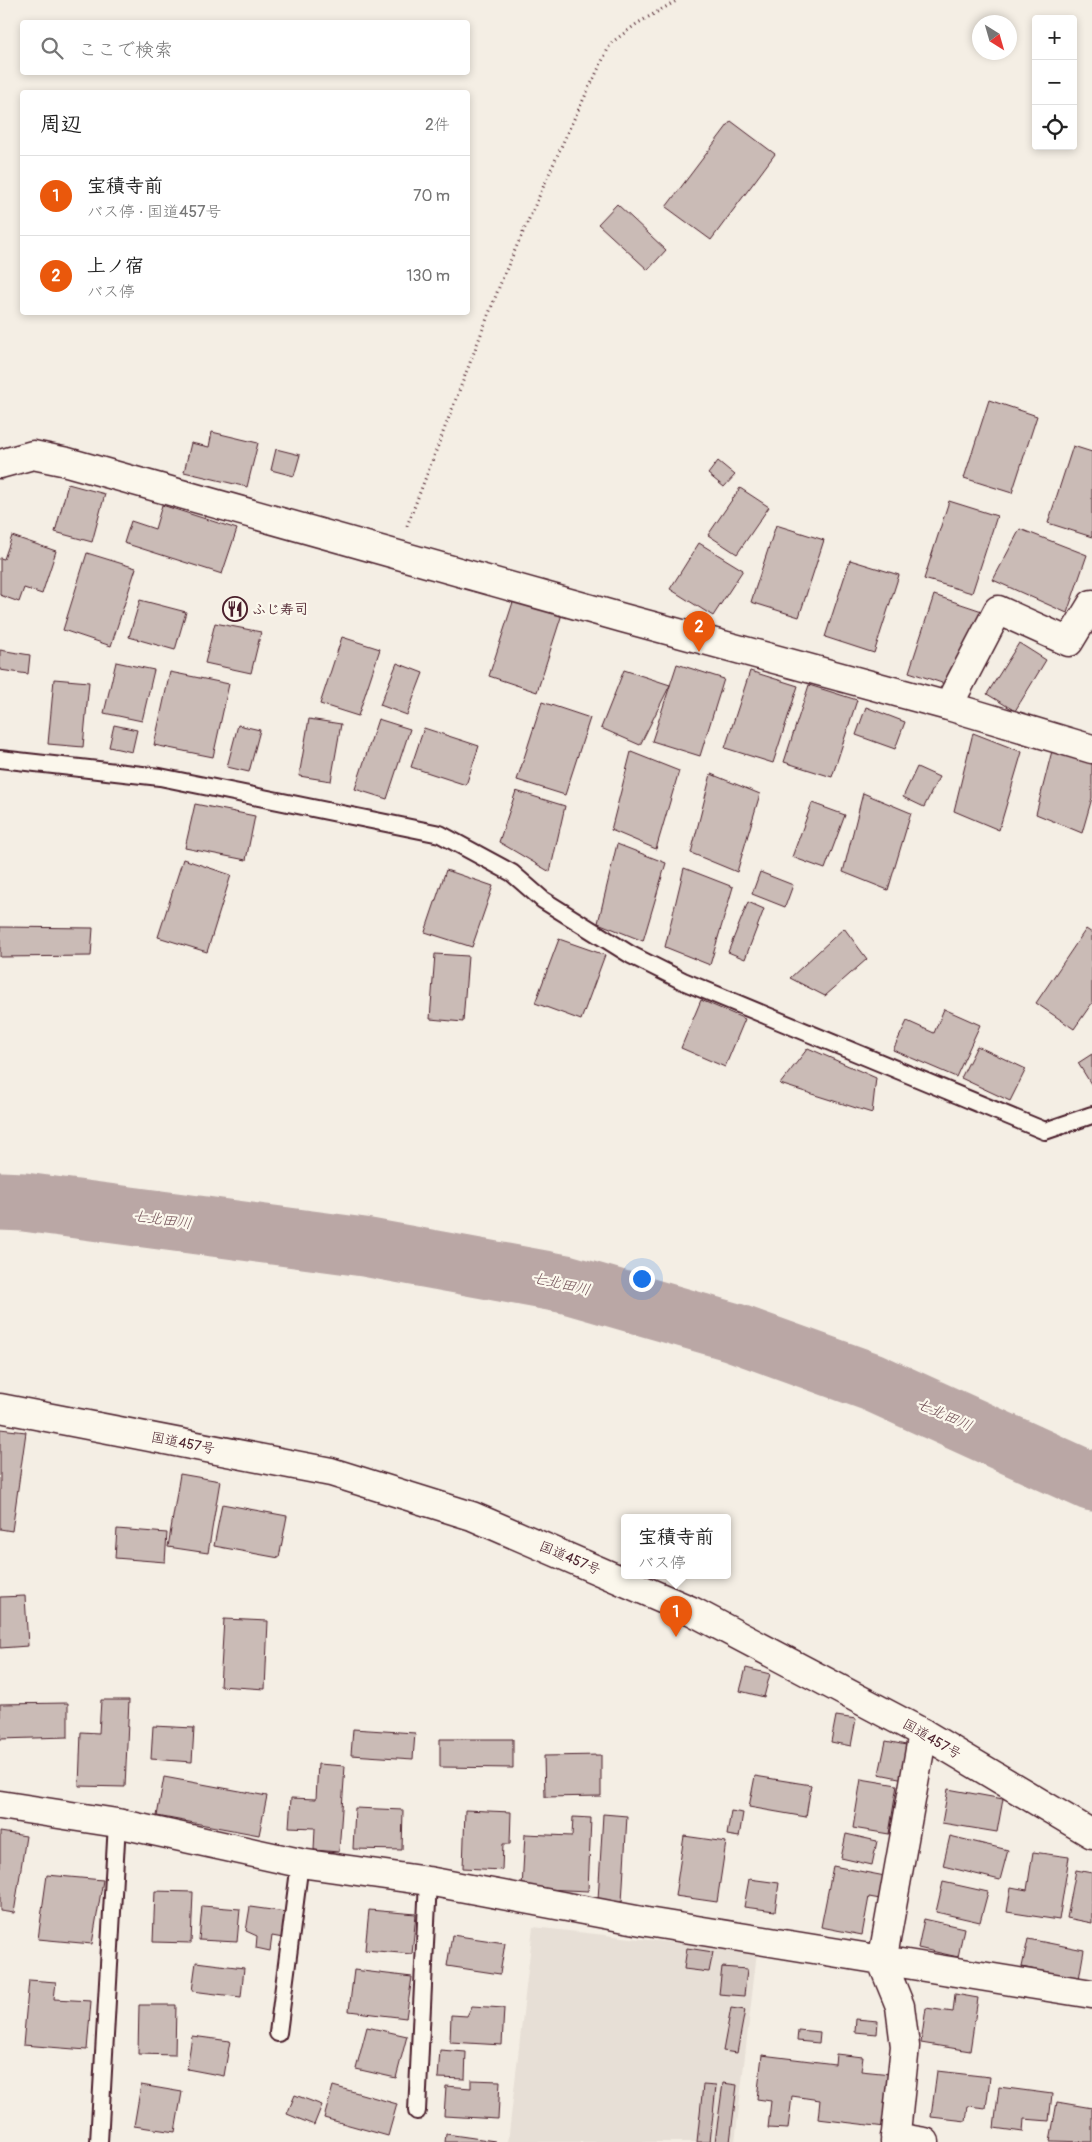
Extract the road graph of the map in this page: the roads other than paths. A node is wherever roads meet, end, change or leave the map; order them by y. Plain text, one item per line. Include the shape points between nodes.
1 (0, 464) edge
2 (1092, 604) edge
3 (948, 706) junction
4 (1092, 749) edge
5 (0, 759) edge
6 (1092, 1116) edge
7 (0, 1408) edge
8 (923, 1733) junction
9 (0, 1805) edge
10 (117, 1823) junction
11 (1092, 1834) edge
12 (300, 1863) junction
13 (428, 1881) junction
14 (882, 1962) junction
15 (1092, 1994) edge
16 (278, 2033) dead end
17 (417, 2111) dead end
18 (895, 2140) edge
19 (102, 2141) edge
20 (925, 2142) edge

1 - 3 main road via 32,455 67,462
2 - 3 main road via 1069,642 998,610
3 - 4 main road
5 - 6 lane via 160,777 440,834 512,873 544,900 631,955 683,981 1045,1131
7 - 8 main road, 国道457号 via 331,1472 472,1516 692,1611
8 - 11 main road, 国道457号
8 - 14 main road
9 - 10 main road
10 - 12 main road
10 - 19 lane
12 - 13 main road
12 - 16 lane
13 - 14 main road
13 - 17 lane
14 - 15 main road
14 - 18 main road via 900,2006 905,2046
18 - 20 main road

